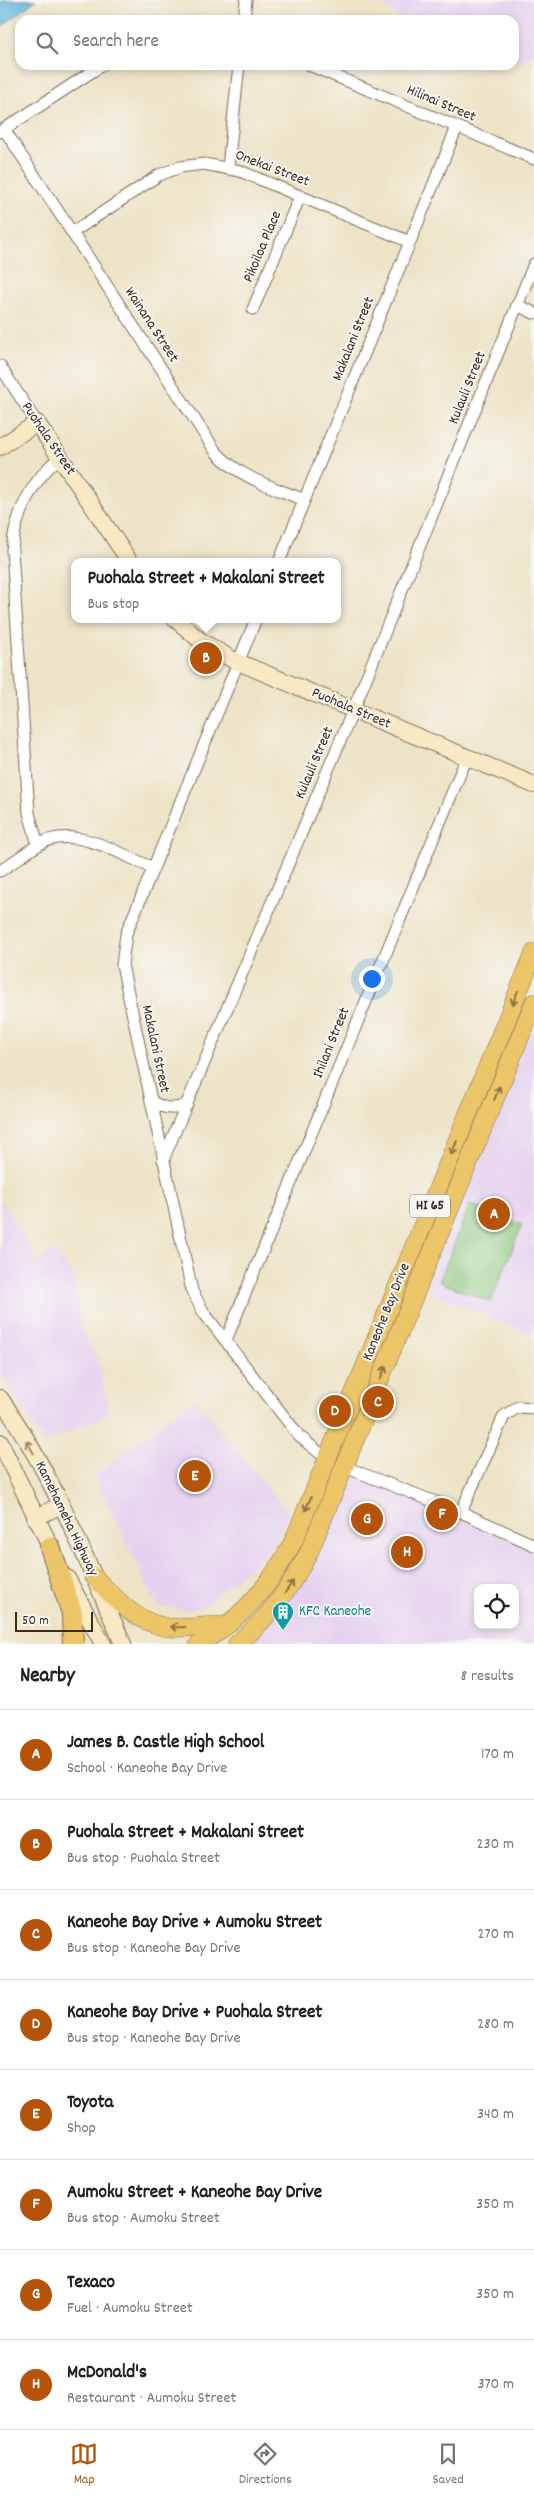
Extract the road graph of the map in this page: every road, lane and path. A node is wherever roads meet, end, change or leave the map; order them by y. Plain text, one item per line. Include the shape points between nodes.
1 (246, 0) edge
2 (244, 15) edge
3 (94, 70) edge
4 (238, 70) edge
5 (321, 70) edge
6 (457, 127) junction
7 (2, 130) edge
8 (534, 159) edge
9 (228, 167) junction
10 (300, 196) junction
11 (73, 232) junction
12 (410, 242) junction
13 (534, 264) edge
14 (517, 305) junction
15 (253, 309) dead end
16 (534, 313) edge
17 (0, 366) edge
18 (37, 423) junction
19 (0, 447) edge
20 (60, 457) junction
21 (304, 500) junction
22 (127, 558) edge
23 (281, 558) edge
24 (180, 623) edge
25 (254, 623) edge
26 (238, 662) junction
27 (354, 710) junction
28 (467, 757) junction
29 (534, 785) edge
30 (38, 845) junction
31 (153, 868) junction
32 (0, 871) edge
33 (534, 953) edge
34 (534, 1003) edge
35 (151, 1101) junction
36 (186, 1106) junction
37 (163, 1160) junction
38 (226, 1340) junction
39 (0, 1398) edge
40 (534, 1408) edge
41 (0, 1442) edge
42 (327, 1459) junction
43 (345, 1467) junction
44 (61, 1505) junction
45 (461, 1512) junction
46 (36, 1518) junction
47 (534, 1545) edge
48 (50, 1547) junction
49 (94, 1576) junction
50 (226, 1626) junction
51 (73, 1644) edge
52 (102, 1644) edge
53 (124, 1644) edge
54 (199, 1644) edge
55 (237, 1644) edge

1 - 2 street
3 - 7 street
4 - 9 street
5 - 6 street, Hilinai Street
6 - 8 street, Hilinai Street
6 - 12 street, Makalani Street
7 - 11 street, Wainana Street
9 - 10 street, Onekai Street
9 - 11 street, Onekai Street via 191,165 164,173
10 - 12 street, Onekai Street
10 - 15 street, Pikoiloa Place
11 - 21 street, Wainana Street via 216,452 245,476
12 - 21 street, Makalani Street
13 - 14 street, Kulauli Street
14 - 16 street
14 - 27 street, Kulauli Street
17 - 18 street, Puohala Street
18 - 19 street
18 - 20 street, Puohala Street
20 - 22 street, Puohala Street
20 - 30 street via 34,483 18,520 12,550 30,813
21 - 23 street, Makalani Street
24 - 26 street, Puohala Street via 202,641
25 - 26 street, Makalani Street
26 - 27 street, Puohala Street
26 - 31 street, Makalani Street
27 - 28 street, Puohala Street
27 - 36 street, Kulauli Street
28 - 29 street, Puohala Street
28 - 38 street, Ihilani Street
30 - 31 street via 61,838 79,838
30 - 32 street
31 - 35 street, Makalani Street via 126,934 122,954
33 -> 42 main road, Kaneohe Bay Drive / HI 65
43 -> 34 main road, Kaneohe Bay Drive / HI 65
35 - 36 street via 166,1108
35 - 37 street, Makalani Street
36 - 37 street, Kulauli Street
37 - 38 street, Makalani Street via 192,1291 204,1313
38 - 42 street, Makalani Street via 299,1436
44 -> 39 street, Kamehameha Highway via 40,1463
40 - 45 street via 518,1406 504,1416
41 - 46 street, Kamehameha Highway
42 - 43 main road
42 -> 50 main road, Kaneohe Bay Drive / HI 65 via 294,1540 278,1570 258,1596
43 - 45 street
55 -> 43 main road, Kaneohe Bay Drive / HI 65 via 271,1611 293,1582
44 - 46 street
44 - 49 street, Kamehameha Highway
45 - 47 street
46 - 48 street, Kamehameha Highway
48 - 51 highway via 72,1614
48 - 52 street, Kamehameha Highway
50 -> 49 main road via 175,1628 153,1624 124,1607
49 - 53 street, Kamehameha Highway
50 - 54 main road, Kaneohe Bay Drive / HI 65

